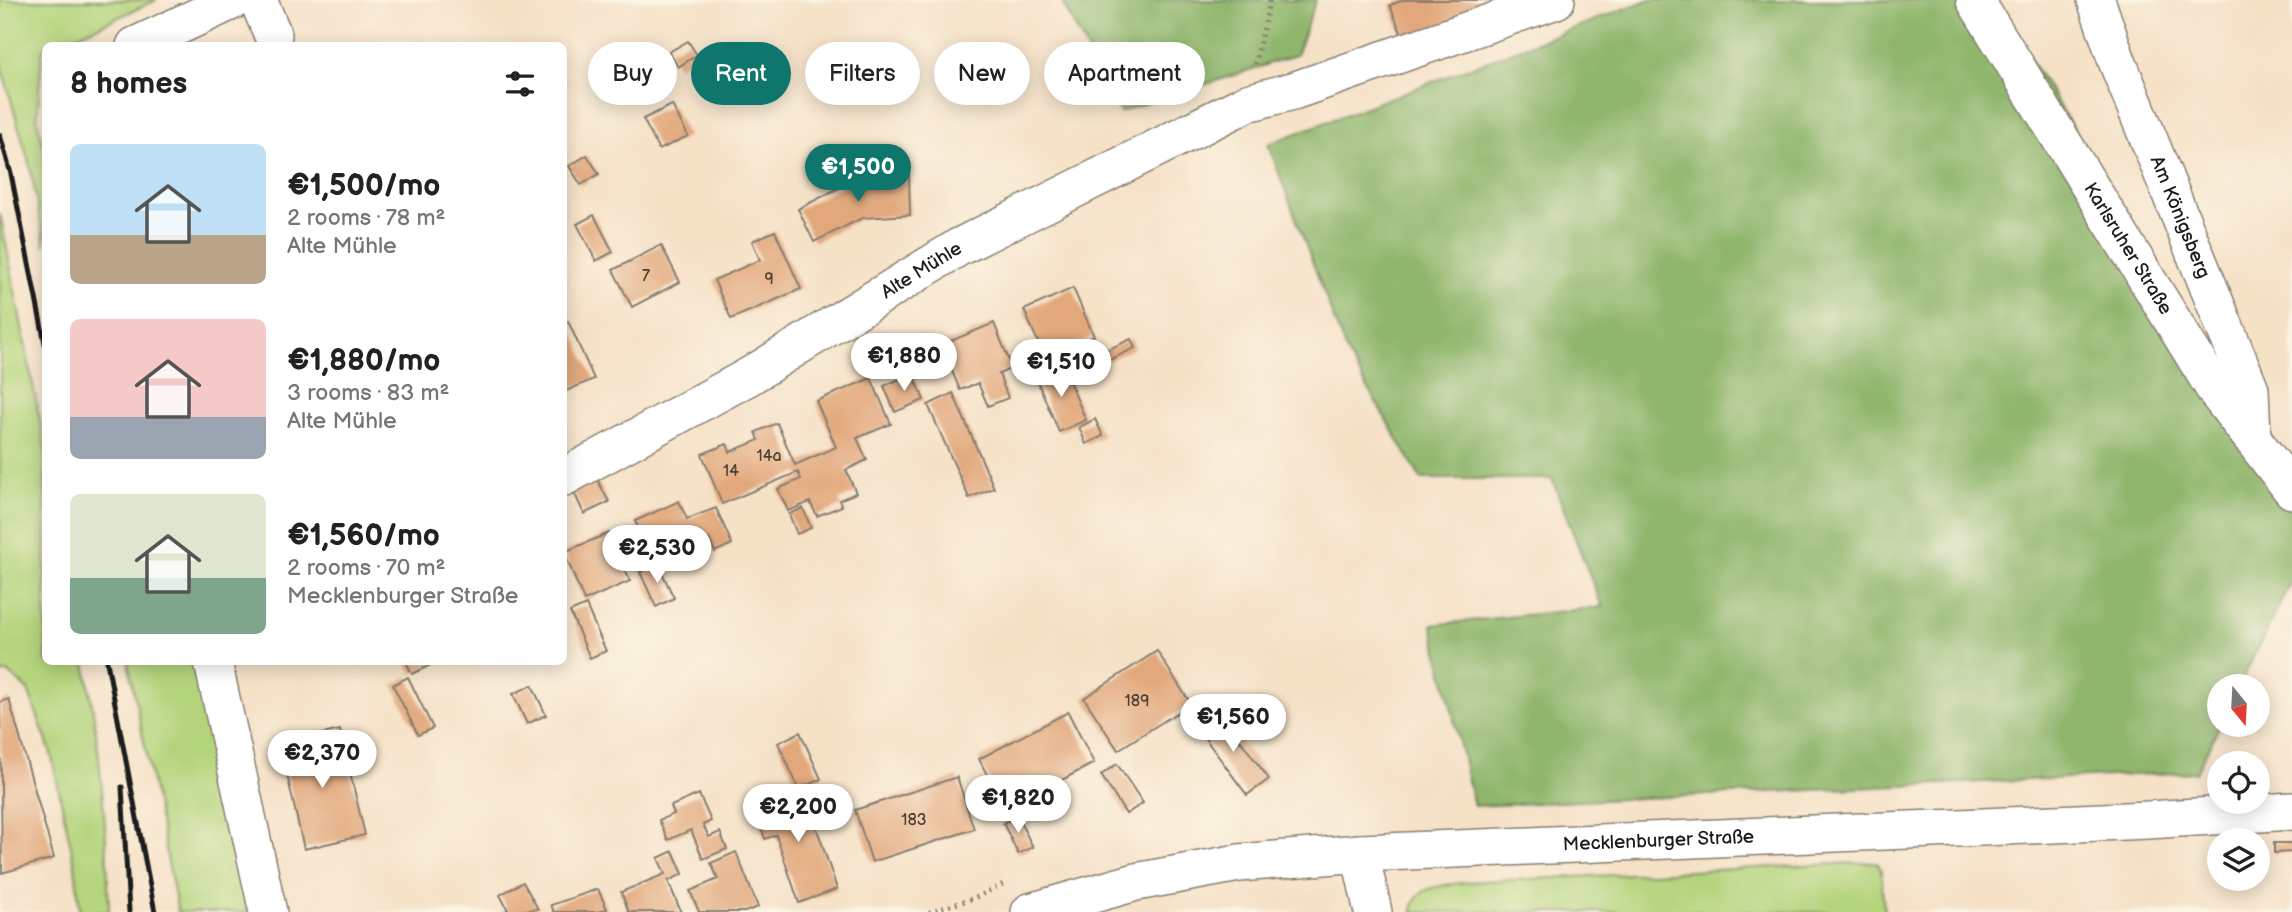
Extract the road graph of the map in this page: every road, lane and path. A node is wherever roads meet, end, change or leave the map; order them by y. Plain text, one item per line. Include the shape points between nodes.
1 (234, 0) edge
2 (258, 0) edge
3 (1270, 0) edge
4 (1556, 0) edge
5 (1975, 0) edge
6 (2096, 0) edge
7 (272, 35) dead end
8 (144, 42) edge
9 (1255, 68) dead end
10 (2252, 438) junction
11 (567, 475) edge
12 (2292, 491) edge
13 (217, 665) edge
14 (2292, 811) edge
15 (1360, 853) junction
16 (1009, 881) dead end
17 (268, 912) edge
18 (929, 912) edge
19 (1030, 912) edge
20 (1373, 912) edge

1 - 8 street
2 - 7 street
3 - 9 path
4 - 11 street, Alte Mühle via 1247,103 959,247 748,377
5 - 10 street, Karlsruher Straße via 2217,393
6 - 10 street, Am Königsberg via 2250,389
10 - 12 street, Karlsruher Straße
13 - 17 street
14 - 15 street, Mecklenburger Straße
15 - 19 street, Mecklenburger Straße via 1213,868 1136,882
15 - 20 street
16 - 18 path via 975,898

